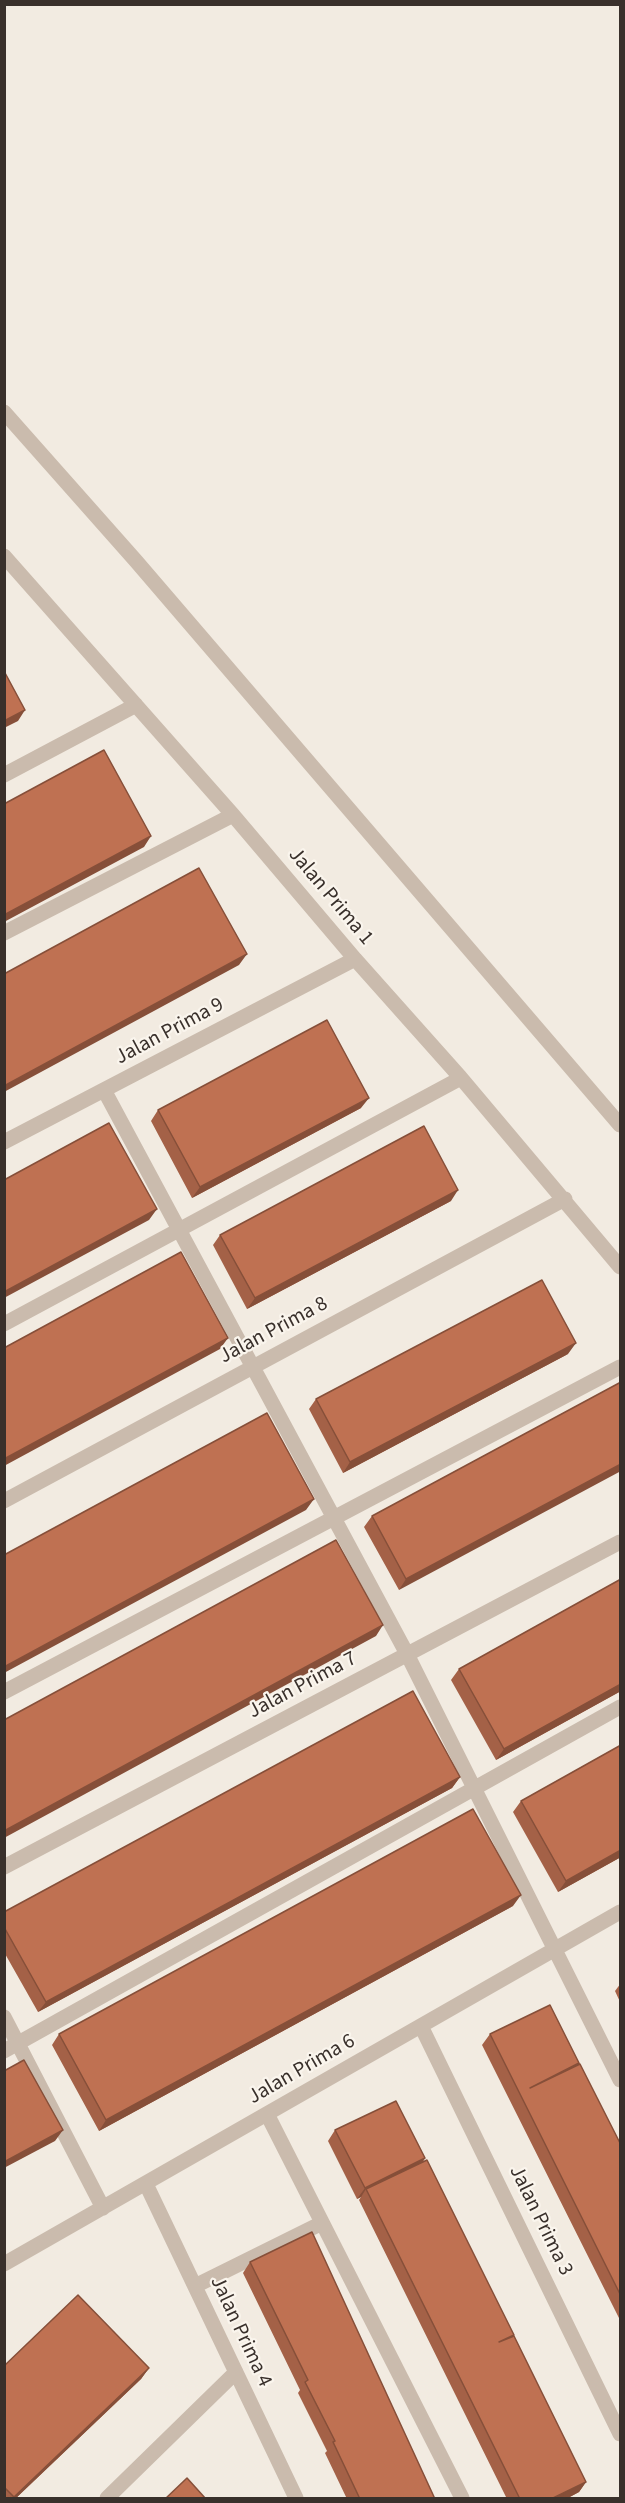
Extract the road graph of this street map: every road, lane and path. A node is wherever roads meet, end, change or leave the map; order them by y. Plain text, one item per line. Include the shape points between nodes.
1 (4, 412) edge
2 (6, 562) edge
3 (136, 705) junction
4 (4, 775) edge
5 (233, 814) junction
6 (4, 933) edge
7 (355, 959) junction
8 (461, 1078) junction
9 (104, 1090) junction
10 (621, 1125) edge
11 (4, 1142) edge
12 (565, 1199) junction
13 (180, 1230) junction
14 (621, 1267) edge
15 (4, 1324) edge
16 (253, 1367) junction
17 (621, 1367) edge
18 (4, 1501) edge
19 (334, 1518) junction
20 (621, 1542) edge
21 (407, 1654) junction
22 (4, 1692) edge
23 (621, 1707) edge
24 (475, 1788) junction
25 (4, 1867) edge
26 (621, 1912) edge
27 (556, 1949) junction
28 (4, 2017) edge
29 (421, 2026) junction
30 (18, 2043) junction
31 (4, 2051) edge
32 (621, 2080) edge
33 (267, 2114) junction
34 (146, 2184) junction
35 (103, 2208) junction
36 (322, 2223) junction
37 (4, 2264) edge
38 (195, 2286) junction
39 (236, 2372) junction
40 (621, 2434) edge
41 (107, 2499) edge
42 (296, 2499) edge
43 (462, 2499) edge

1 - 10 street
2 - 3 street, Jalan Prima 1
3 - 4 street
3 - 5 street, Jalan Prima 1
5 - 6 street
5 - 7 street, Jalan Prima 1
7 - 8 street, Jalan Prima 1
7 - 9 street, Jalan Prima 9
8 - 12 street, Jalan Prima 1
8 - 13 street
9 - 11 street, Jalan Prima 9
9 - 13 street
12 - 14 street, Jalan Prima 1
12 - 16 street, Jalan Prima 8
13 - 15 street
13 - 16 street
16 - 18 street, Jalan Prima 8
16 - 19 street
17 - 19 street
19 - 21 street
19 - 22 street
20 - 21 street, Jalan Prima 7
21 - 24 street
21 - 25 street, Jalan Prima 7
23 - 24 street
24 - 27 street
24 - 30 street
26 - 27 street, Jalan Prima 6
27 - 29 street, Jalan Prima 6
27 - 32 street
28 - 30 street
29 - 33 street, Jalan Prima 6
29 - 40 street, Jalan Prima 3
30 - 31 street
30 - 35 street
33 - 34 street, Jalan Prima 6
33 - 36 street
34 - 35 street, Jalan Prima 6
34 - 38 street, Jalan Prima 4
35 - 37 street, Jalan Prima 6
36 - 38 street
36 - 43 street
38 - 39 street, Jalan Prima 4
39 - 41 street
39 - 42 street, Jalan Prima 4

